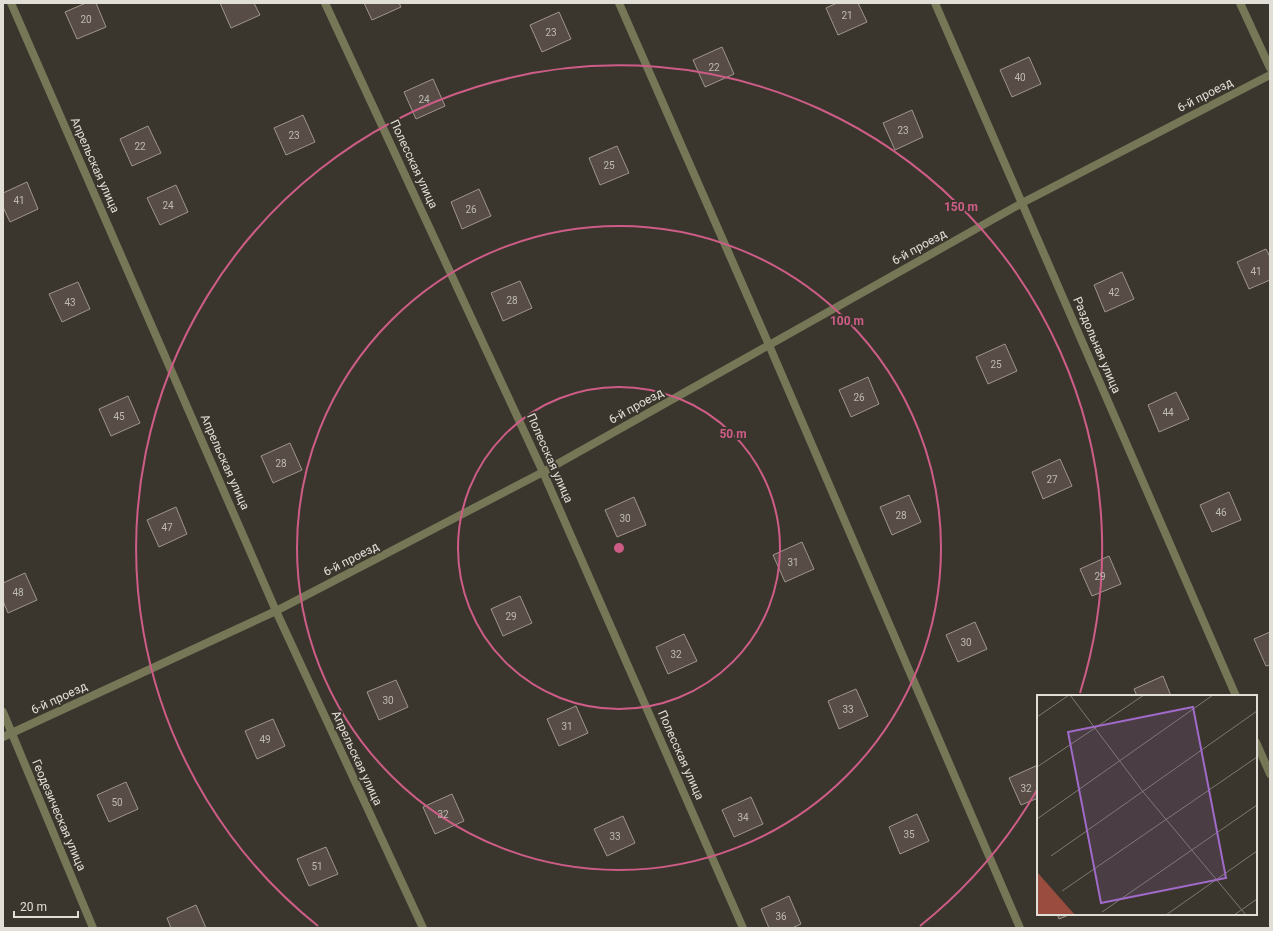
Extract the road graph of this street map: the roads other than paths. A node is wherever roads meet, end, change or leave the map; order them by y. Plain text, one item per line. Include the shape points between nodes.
1 (11, 3) edge
2 (325, 3) edge
3 (619, 3) edge
4 (935, 3) edge
5 (1240, 3) edge
6 (1270, 68) edge
7 (1270, 75) edge
8 (1022, 203) junction
9 (769, 345) junction
10 (543, 472) junction
11 (276, 611) junction
12 (1236, 695) edge
13 (3, 712) edge
14 (12, 732) junction
15 (3, 737) edge
16 (1257, 744) edge
17 (1270, 774) edge
18 (93, 928) edge
19 (423, 928) edge
20 (743, 928) edge
21 (1020, 928) edge

1 - 11 street, Апрельская улица
2 - 10 street, Полесская улица
3 - 9 street
4 - 8 street, Раздольная улица
5 - 6 street
7 - 8 street, 6-й проезд
8 - 9 street, 6-й проезд
8 - 12 street, Раздольная улица
9 - 10 street, 6-й проезд
9 - 21 street
10 - 11 street, 6-й проезд
10 - 20 street, Полесская улица
11 - 14 street, 6-й проезд
11 - 19 street, Апрельская улица
13 - 14 street, Геодезическая улица
14 - 15 street, 6-й проезд
14 - 18 street, Геодезическая улица
16 - 17 street

